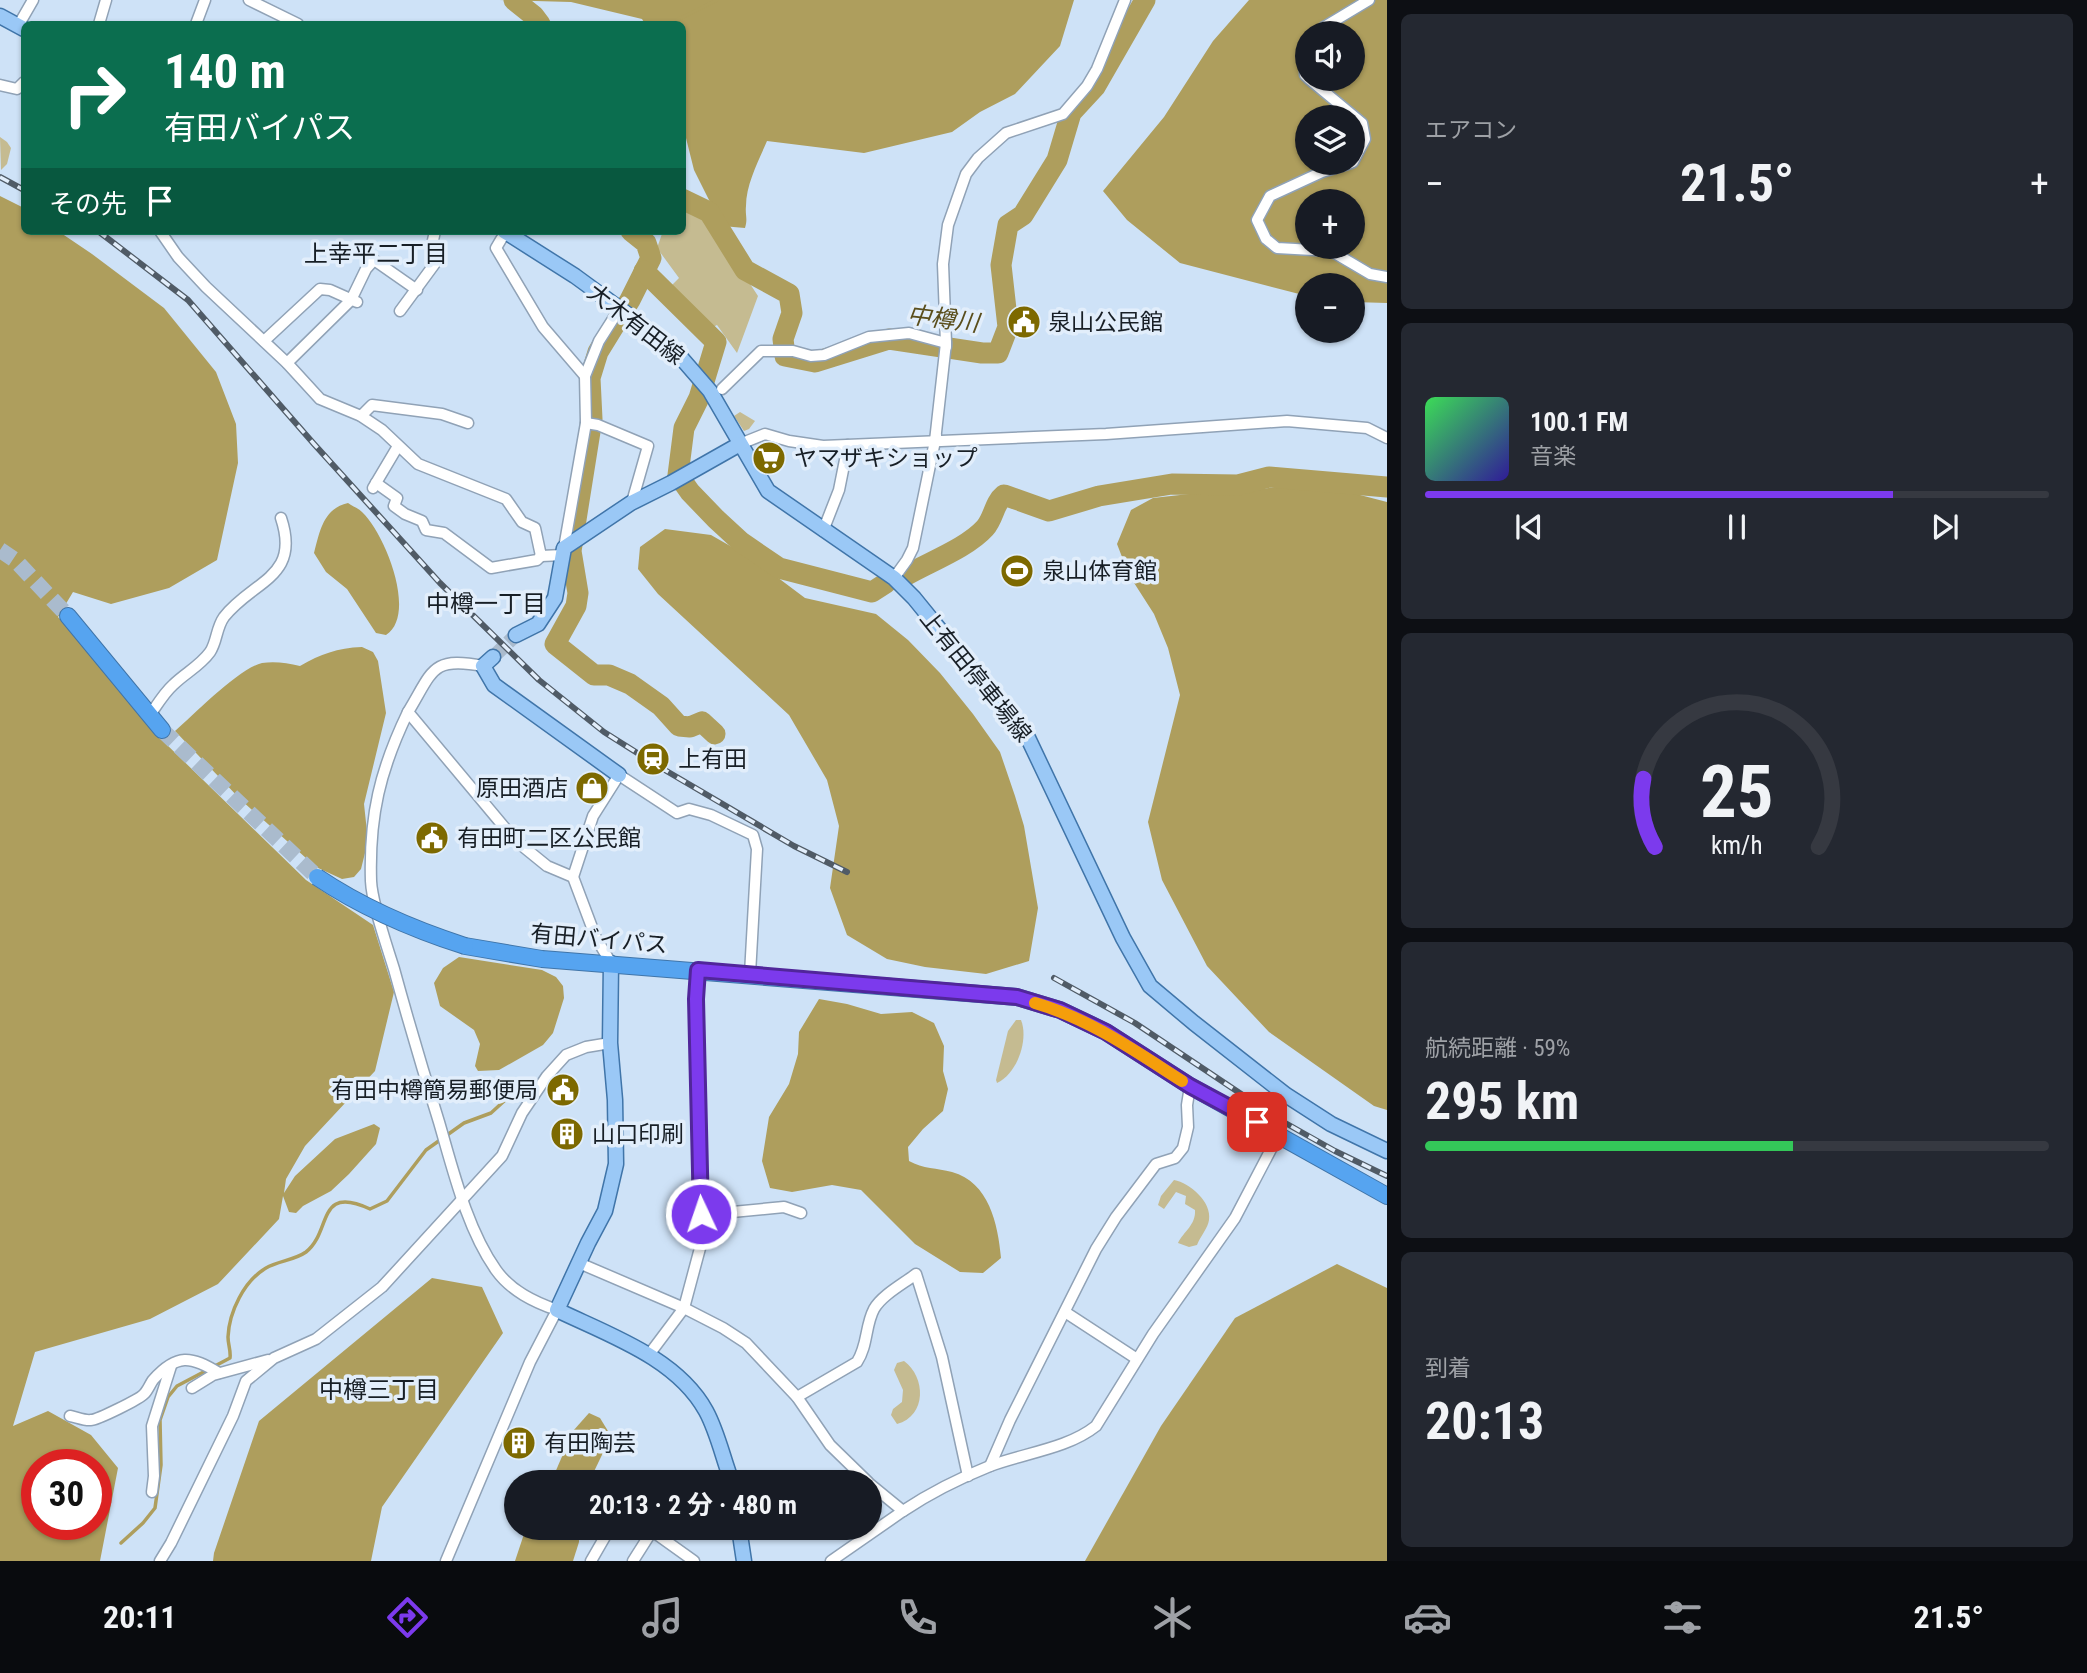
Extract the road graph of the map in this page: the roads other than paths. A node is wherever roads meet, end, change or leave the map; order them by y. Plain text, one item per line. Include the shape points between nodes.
1 (33, 0) edge
2 (106, 0) edge
3 (205, 0) edge
4 (249, 0) edge
5 (1125, 0) edge
6 (1369, 0) edge
7 (0, 16) edge
8 (24, 21) edge
9 (100, 21) edge
10 (196, 21) edge
11 (288, 21) edge
12 (1334, 21) edge
13 (21, 28) edge
14 (0, 85) edge
15 (21, 85) edge
16 (1324, 91) edge
17 (1340, 105) edge
18 (1316, 175) edge
19 (163, 235) edge
20 (434, 235) edge
21 (503, 235) edge
22 (511, 235) edge
23 (1387, 277) edge
24 (417, 290) junction
25 (355, 301) junction
26 (620, 308) junction
27 (400, 311) dead end
28 (264, 341) junction
29 (946, 343) junction
30 (287, 363) junction
31 (585, 376) junction
32 (722, 388) dead end
33 (361, 416) junction
34 (468, 423) dead end
35 (590, 424) junction
36 (1387, 438) edge
37 (935, 441) junction
38 (740, 444) junction
39 (848, 445) junction
40 (398, 446) junction
41 (632, 502) junction
42 (281, 519) dead end
43 (823, 530) junction
44 (563, 552) junction
45 (541, 556) junction
46 (894, 578) junction
47 (68, 616) tunnel mouth
48 (516, 635) tunnel mouth
49 (488, 661) joint
50 (408, 712) junction
51 (150, 715) junction
52 (162, 730) tunnel mouth
53 (619, 775) junction
54 (317, 877) tunnel mouth
55 (573, 877) junction
56 (611, 963) junction
57 (698, 970) junction
58 (750, 974) junction
59 (610, 1043) junction
60 (1190, 1086) junction
61 (1279, 1134) junction
62 (1387, 1151) edge
63 (1387, 1196) edge
64 (462, 1200) junction
65 (801, 1213) dead end
66 (701, 1214) junction
67 (579, 1263) junction
68 (684, 1308) junction
69 (557, 1310) junction
70 (1065, 1312) junction
71 (648, 1356) junction
72 (274, 1358) junction
73 (1137, 1359) junction
74 (172, 1364) junction
75 (219, 1373) junction
76 (192, 1388) dead end
77 (797, 1397) junction
78 (70, 1416) dead end
79 (990, 1466) junction
80 (728, 1470) edge
81 (856, 1470) edge
82 (968, 1476) junction
83 (152, 1492) dead end
84 (882, 1494) edge
85 (903, 1511) junction
86 (603, 1540) edge
87 (644, 1540) edge
88 (664, 1540) edge
89 (741, 1540) edge
90 (160, 1561) edge
91 (446, 1561) edge
92 (591, 1561) edge
93 (633, 1561) edge
94 (694, 1561) edge
95 (744, 1561) edge
96 (831, 1561) edge

1 - 8 street
2 - 9 street
3 - 10 street
4 - 11 street
5 - 29 street via 1097,69 1063,114 1006,132 965,174 947,225 943,264
6 - 12 street
7 - 13 main road
14 - 15 street via 17,89
16 - 17 street
18 - 23 street via 1270,196 1257,220 1266,239 1277,248 1331,251 1370,274
19 - 28 street via 188,267
20 - 24 street via 436,262
21 - 31 street via 496,248 543,327
22 - 26 main road, 大木有田線
24 - 25 street via 374,260
24 - 27 street
25 - 28 street via 320,289
25 - 30 street
26 - 31 street
26 - 38 main road, 大木有田線 via 688,365 710,391
28 - 30 street
29 - 32 street via 909,333 869,337 824,355 761,351
29 - 37 street
29 - 37 street
30 - 33 street via 320,399
31 - 35 street
33 - 34 street via 372,405 442,414
33 - 40 street
35 - 41 street via 648,446
35 - 44 street
36 - 37 street via 1367,428 1287,421
37 - 39 street
37 - 46 street via 914,548
38 - 39 street via 765,434 822,446
38 - 41 main road
38 - 43 main road, 上有田停車場線 via 768,491
39 - 43 street via 839,491
40 - 45 street via 418,464 506,499 522,522 535,528
40 - 45 street via 375,485 397,498 394,506 405,514 422,516 426,530 444,533 491,568
41 - 44 main road
42 - 51 street via 287,538 278,570 223,619 210,651 170,687
43 - 46 main road, 上有田停車場線
44 - 45 street
44 - 48 main road via 555,598 538,624
46 - 62 main road, 上有田停車場線 via 1028,738 1150,986 1286,1095 1331,1124
47 - 51 highway
49 - 50 street via 448,662 437,667
49 - 53 main road via 494,685
50 - 55 street via 515,840 547,866
50 - 64 street via 375,804 371,884
51 - 52 highway
53 - 55 street via 593,816
53 - 58 street via 677,813 689,808 753,835 757,849
54 - 56 highway, 有田バイパス, bridge via 387,917 465,946 542,959
55 - 56 street via 596,939
56 - 57 highway, 有田バイパス
56 - 59 main road
57 - 58 highway, 有田バイパス
57 - 66 street
58 - 60 highway, 有田バイパス via 1017,997 1060,1010 1106,1032
59 - 64 street via 566,1055 523,1113 502,1156
59 - 67 main road via 616,1164 605,1211
60 - 61 highway, 有田バイパス
60 - 70 street via 1183,1148 1175,1158 1156,1164 1126,1201
61 - 63 highway, 有田バイパス
61 - 73 street via 1235,1218
64 - 69 street via 498,1273 534,1301
64 - 72 street via 382,1287 316,1339
65 - 66 street via 784,1207
66 - 68 street via 703,1237
67 - 68 street
67 - 69 main road
68 - 71 street
68 - 77 street via 746,1343
69 - 71 main road
69 - 91 street via 530,1362
70 - 73 street
70 - 79 street
71 - 80 main road via 677,1377 706,1412
72 - 75 street
72 - 90 street via 246,1381
73 - 79 street via 1088,1432
74 - 75 street via 189,1359
74 - 78 street via 132,1403 92,1420
74 - 83 street via 152,1426
75 - 76 street
77 - 81 street via 830,1445
77 - 82 street via 857,1362 879,1302 916,1274 942,1357
79 - 82 street
82 - 85 street
84 - 85 street
85 - 96 street
86 - 92 street
87 - 93 street
88 - 94 street
89 - 95 main road

